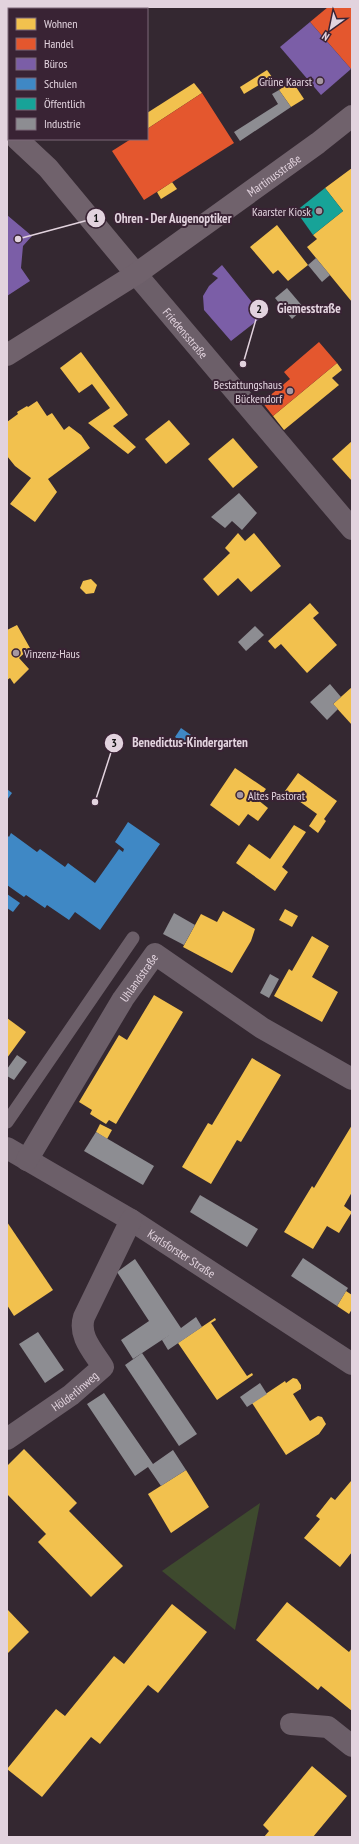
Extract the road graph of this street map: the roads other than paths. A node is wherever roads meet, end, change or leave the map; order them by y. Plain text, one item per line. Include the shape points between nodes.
1 (352, 116) edge
2 (18, 140) edge
3 (136, 274) junction
4 (7, 355) edge
5 (352, 529) edge
6 (133, 938) dead end
7 (352, 1079) edge
8 (7, 1122) edge
9 (7, 1148) edge
10 (27, 1160) junction
11 (131, 1220) junction
12 (352, 1364) edge
13 (7, 1439) edge
14 (291, 1724) dead end
15 (352, 1746) edge

1 - 3 main road, Martinusstraße
2 - 3 main road, Friedensstraße via 48,168
3 - 4 main road, Martinusstraße
3 - 5 street, Friedensstraße
6 - 8 lane
7 - 10 street, Uhlandstraße via 262,1028 155,954 123,999
9 - 10 street, Karlsforster Straße
10 - 11 street, Karlsforster Straße
11 - 12 street, Karlsforster Straße
11 - 13 street, Hölderlinweg via 81,1326 84,1337 103,1367 71,1395
14 - 15 street via 328,1727

